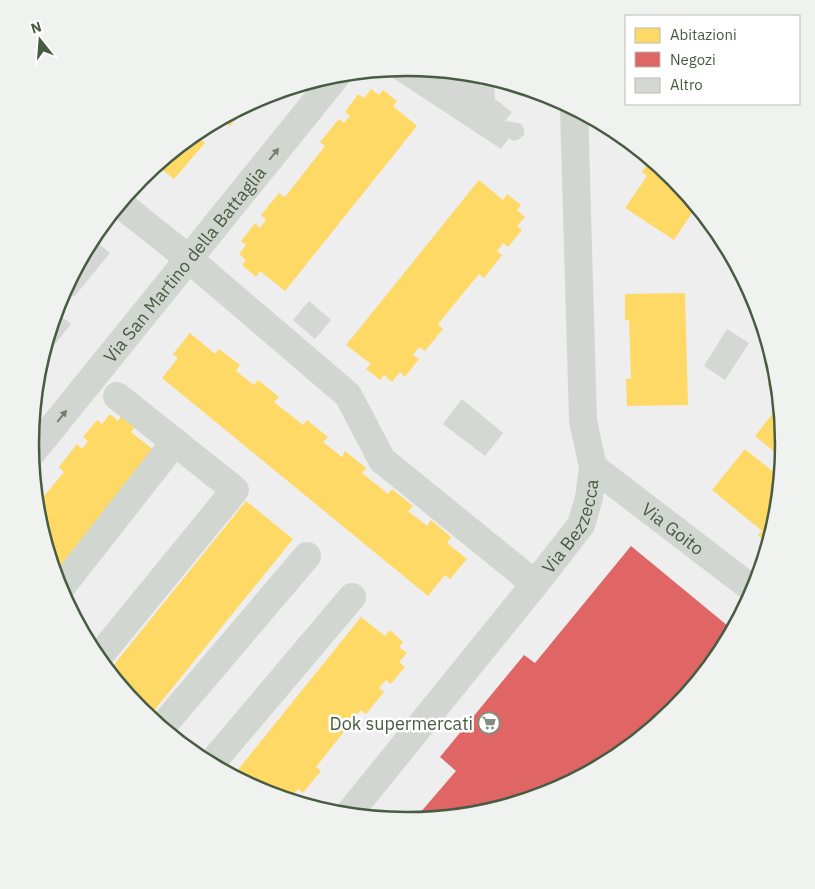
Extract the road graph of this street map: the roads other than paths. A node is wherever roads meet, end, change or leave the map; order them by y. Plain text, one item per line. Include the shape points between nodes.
1 (330, 84) edge
2 (574, 116) edge
3 (124, 208) edge
4 (189, 259) junction
5 (117, 396) dead end
6 (174, 442) junction
7 (39, 444) edge
8 (592, 467) junction
9 (308, 556) dead end
10 (66, 583) edge
11 (535, 584) junction
12 (748, 586) edge
13 (352, 597) dead end
14 (103, 652) edge
15 (165, 723) edge
16 (215, 759) edge
17 (353, 809) edge

4 -> 1 street, Via San Martino della Battaglia
2 - 8 street, Via Bezzecca via 583,421
3 - 4 street
7 -> 4 street, Via San Martino della Battaglia
4 - 11 street via 348,395 382,460
5 - 6 street
6 - 10 street
6 - 14 street via 235,490
8 - 11 street, Via Bezzecca via 589,498 581,525
8 - 12 street, Via Goito
9 - 15 street
11 - 17 street, Via Bezzecca
13 - 16 street

